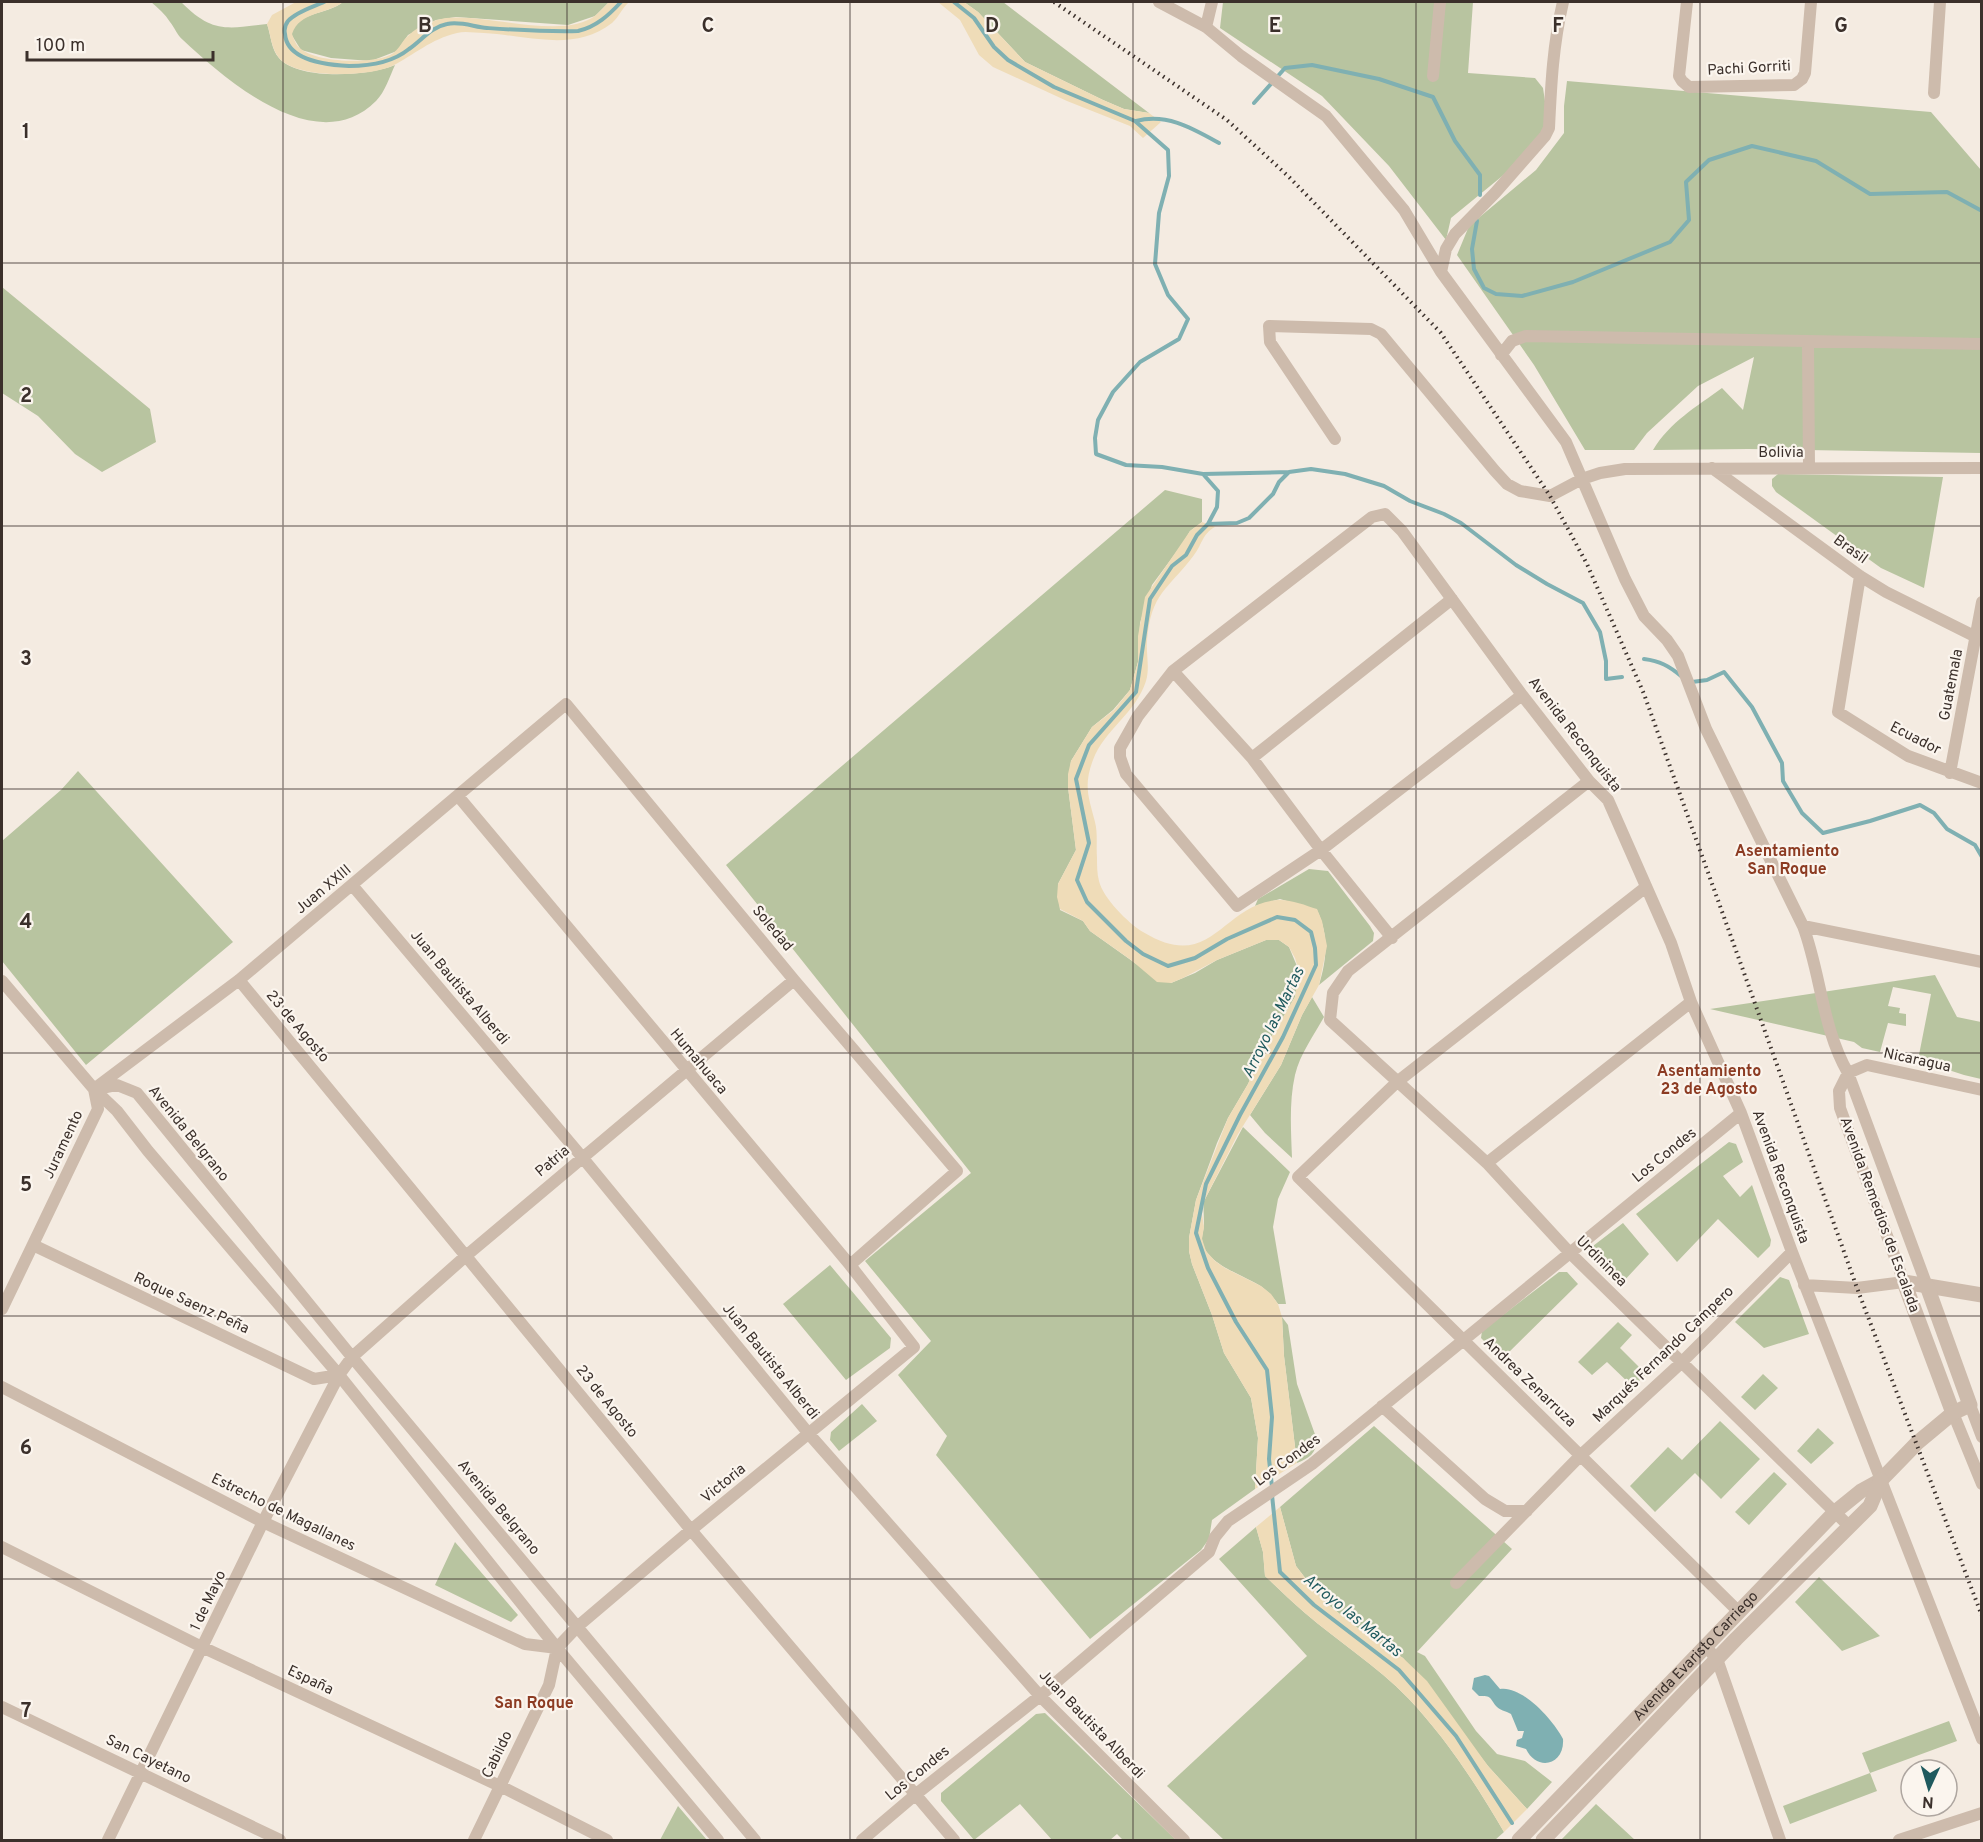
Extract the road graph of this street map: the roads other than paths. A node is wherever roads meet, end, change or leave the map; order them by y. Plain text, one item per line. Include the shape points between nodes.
1 (1159, 2) edge
2 (1212, 2) edge
3 (1440, 2) edge
4 (1563, 2) edge
5 (1687, 2) edge
6 (1812, 2) edge
7 (1940, 2) edge
8 (1206, 27) junction
9 (1433, 75) dead end
10 (1934, 93) dead end
11 (1441, 272) junction
12 (1982, 344) edge
13 (1808, 345) dead end
14 (1501, 355) junction
15 (1335, 439) dead end
16 (1809, 467) junction
17 (1712, 468) junction
18 (1982, 468) edge
19 (1582, 479) junction
20 (1860, 576) junction
21 (1452, 599) junction
22 (1982, 602) edge
23 (1979, 639) edge
24 (1173, 671) junction
25 (1522, 695) junction
26 (566, 704) joint
27 (1252, 758) junction
28 (1950, 772) junction
29 (1589, 781) junction
30 (1982, 783) edge
31 (458, 796) junction
32 (1321, 850) junction
33 (352, 885) junction
34 (1646, 887) junction
35 (1803, 926) junction
36 (1392, 938) junction
37 (1982, 962) edge
38 (239, 980) junction
39 (794, 980) junction
40 (2, 981) edge
41 (1691, 1002) junction
42 (686, 1072) junction
43 (1848, 1073) junction
44 (1397, 1082) junction
45 (94, 1089) junction
46 (1982, 1090) edge
47 (1741, 1113) junction
48 (582, 1157) junction
49 (1486, 1163) junction
50 (33, 1245) junction
51 (1792, 1252) junction
52 (1570, 1253) junction
53 (467, 1255) junction
54 (850, 1265) junction
55 (1904, 1282) junction
56 (1804, 1285) junction
57 (1927, 1286) junction
58 (1982, 1295) edge
59 (2, 1309) edge
60 (1463, 1340) junction
61 (914, 1347) joint
62 (352, 1357) junction
63 (1681, 1363) junction
64 (339, 1375) junction
65 (2, 1388) edge
66 (1970, 1405) junction
67 (1382, 1406) junction
68 (1953, 1413) junction
69 (809, 1434) junction
70 (1982, 1437) edge
71 (1581, 1455) junction
72 (1881, 1480) junction
73 (1982, 1484) edge
74 (1527, 1511) junction
75 (1834, 1512) junction
76 (264, 1522) junction
77 (1850, 1526) junction
78 (691, 1530) junction
79 (2, 1546) edge
80 (1456, 1583) dead end
81 (1738, 1611) junction
82 (577, 1628) junction
83 (1704, 1646) junction
84 (204, 1648) junction
85 (557, 1648) junction
86 (1717, 1659) junction
87 (1040, 1696) junction
88 (2, 1707) edge
89 (1982, 1739) edge
90 (141, 1773) junction
91 (500, 1786) junction
92 (915, 1795) junction
93 (1982, 1813) edge
94 (108, 1840) edge
95 (280, 1840) edge
96 (474, 1840) edge
97 (607, 1840) edge
98 (718, 1840) edge
99 (755, 1840) edge
100 (862, 1840) edge
101 (954, 1840) edge
102 (1184, 1840) edge
103 (1519, 1840) edge
104 (1543, 1840) edge
105 (1780, 1840) edge
106 (1899, 1840) edge

1 - 8 street
2 - 8 street
3 - 9 street
4 - 11 street via 1551,71 1549,128 1495,194 1455,234 1446,249
5 - 6 street, Pachi Gorriti via 1679,76 1689,87 1794,85 1805,73
7 - 10 street
8 - 11 street via 1326,116 1404,210
11 - 14 street
12 - 14 street via 1526,336 1512,341
13 - 16 street
14 - 19 street via 1566,442
15 - 19 street, Bolivia via 1270,342 1269,326 1371,329 1381,334 1507,484 1520,491 1550,496
16 - 17 street, Bolivia
16 - 18 street, Bolivia
17 - 19 street, Bolivia via 1625,469
17 - 20 street, Brasil
19 - 35 street via 1644,616 1678,656 1706,729
20 - 23 street, Brasil
20 - 28 street, Ecuador via 1838,712 1908,756
21 - 24 street, Avenida Reconquista via 1402,531 1385,514 1372,517
21 - 25 street, Avenida Reconquista
21 - 27 street
22 - 23 street, Guatemala
23 - 28 street, Guatemala
24 - 27 street
24 - 32 street via 1137,716 1120,748 1126,774 1237,906
25 - 29 street, Avenida Reconquista
25 - 32 street
26 - 31 street, Juan XXIII
26 - 39 street, Soledad
27 - 32 street
28 - 30 street, Ecuador
29 - 34 street, Avenida Reconquista via 1608,800
29 - 36 street
31 - 33 street, Juan XXIII
31 - 42 street, Humahuaca
32 - 36 street
33 - 38 street, Juan XXIII
33 - 48 street, Juan Bautista Alberdi
34 - 41 street, Avenida Reconquista
34 - 44 street
35 - 37 street
35 - 43 street via 1824,1009
36 - 44 street, Urdininea via 1348,971 1333,993 1330,1020
38 - 45 street, Juan XXIII
38 - 53 street, 23 de Agosto
39 - 42 street, Patria
39 - 54 street, Soledad via 957,1171
40 - 45 street
41 - 47 street, Avenida Reconquista
41 - 49 street
42 - 48 street, Patria
42 - 54 street, Humahuaca
43 - 46 street, Nicaragua via 1867,1065
43 - 55 street, Avenida Remedios de Escalada via 1839,1091 1840,1108
43 - 57 street, Avenida Remedios de Escalada
44 - 49 street, Urdininea
44 - 60 street, Andrea Zenarruza via 1298,1177
45 - 50 street, Juramento via 98,1109
45 - 62 street, Avenida Belgrano via 117,1085 137,1093
45 - 64 street via 117,1110
47 - 51 street, Avenida Reconquista
47 - 52 street, Los Condes
48 - 53 street, Patria
48 - 69 street, Juan Bautista Alberdi
49 - 52 street, Urdininea
50 - 59 street, Juramento
50 - 64 street, Roque Saenz Peña via 314,1379
51 - 56 street, Avenida Reconquista
51 - 63 street, Marqués Fernando Campero
52 - 60 street, Los Condes
52 - 63 street, Urdininea
53 - 62 street, Patria
53 - 78 street, 23 de Agosto
54 - 61 street, Humahuaca
55 - 56 street via 1857,1288
55 - 57 street
55 - 68 street, Avenida Remedios de Escalada
56 - 72 street, Avenida Reconquista
57 - 58 street
57 - 66 street, Avenida Remedios de Escalada
60 - 67 street, Los Condes
60 - 71 street, Andrea Zenarruza
61 - 69 street, Victoria
62 - 64 street, Patria
62 - 82 street, Avenida Belgrano
63 - 71 street, Marqués Fernando Campero
63 - 75 street, Urdininea
64 - 76 street, 1 de Mayo
64 - 85 street
65 - 76 street, Estrecho de Magallanes
66 - 68 street, Avenida Evaristo Carriego
66 - 70 street, Avenida Remedios de Escalada
67 - 74 street via 1485,1499 1505,1511
67 - 87 street, Los Condes via 1312,1464 1228,1521 1215,1536 1209,1552
68 - 72 street, Avenida Evaristo Carriego
68 - 73 street, Avenida Remedios de Escalada
69 - 78 street, Victoria
69 - 87 street, Juan Bautista Alberdi
71 - 74 street, Marqués Fernando Campero
71 - 81 street, Andrea Zenarruza
72 - 75 street, Avenida Evaristo Carriego
72 - 77 street, Avenida Evaristo Carriego via 1870,1506
72 - 89 street, Avenida Reconquista
74 - 80 street, Marqués Fernando Campero
75 - 77 street, Urdininea
75 - 81 street, Avenida Evaristo Carriego
76 - 84 street, 1 de Mayo
76 - 85 street, Estrecho de Magallanes via 525,1644
77 - 86 street, Avenida Evaristo Carriego
78 - 82 street, Victoria
78 - 92 street, 23 de Agosto
79 - 84 street, España
81 - 83 street, Avenida Evaristo Carriego
82 - 85 street, Victoria
82 - 99 street, Avenida Belgrano
83 - 86 street
83 - 103 street, Avenida Evaristo Carriego
84 - 90 street, 1 de Mayo
84 - 91 street, España
85 - 91 street, Cabildo via 549,1685
85 - 98 street
86 - 104 street, Avenida Evaristo Carriego
86 - 105 street
87 - 92 street, Los Condes
87 - 102 street, Juan Bautista Alberdi
88 - 90 street, San Cayetano
90 - 94 street, 1 de Mayo
90 - 95 street, San Cayetano
91 - 96 street, Cabildo
91 - 97 street, España
92 - 100 street, Los Condes
92 - 101 street, 23 de Agosto
93 - 106 street

